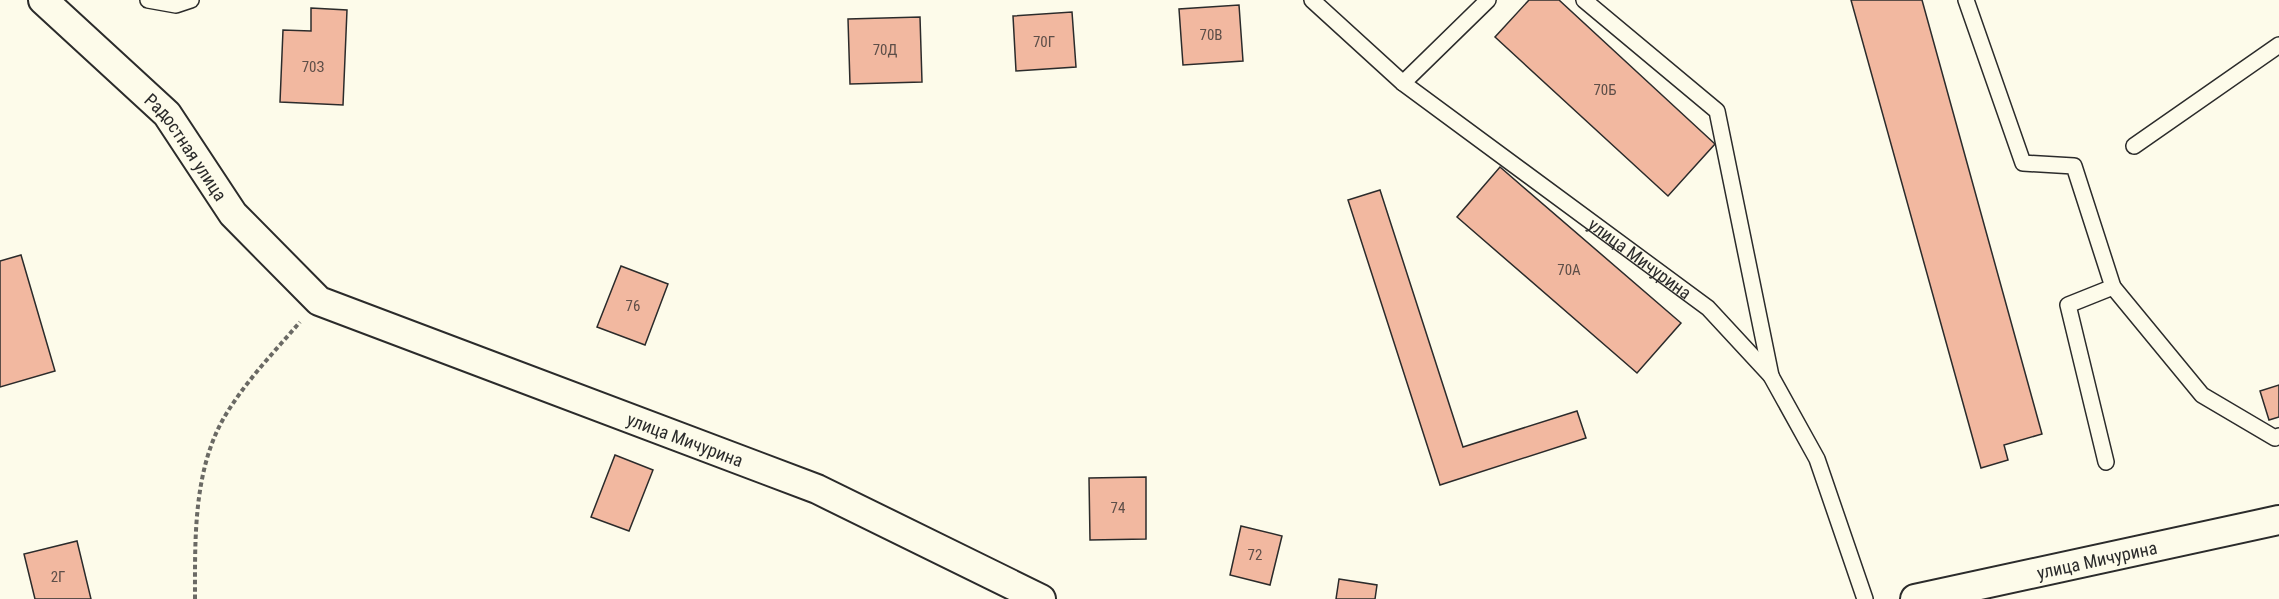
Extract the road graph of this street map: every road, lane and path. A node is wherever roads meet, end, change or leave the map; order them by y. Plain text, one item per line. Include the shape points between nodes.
1 (43, 0) edge
2 (148, 0) edge
3 (191, 0) edge
4 (1312, 0) edge
5 (1488, 0) edge
6 (1584, 0) edge
7 (1966, 0) edge
8 (2279, 45) edge
9 (1403, 83) junction
10 (2134, 146) dead end
11 (2113, 287) junction
12 (319, 301) junction
13 (1771, 376) junction
14 (2279, 436) edge
15 (2106, 462) dead end
16 (2279, 520) edge
17 (195, 599) edge
18 (1041, 599) edge
19 (1864, 599) edge
20 (1915, 599) edge

1 - 12 street, Радостная улица via 167,114 233,214
2 - 3 lane via 176,5
4 - 9 lane, улица Мичурина
5 - 9 lane
6 - 13 lane via 1717,111
7 - 11 lane via 2023,163 2074,166
8 - 10 lane
9 - 13 lane, улица Мичурина via 1708,308
11 - 14 lane via 2202,395 2274,438
11 - 15 lane via 2068,305
12 - 17 path via 261,367 234,403 214,440 195,520
12 - 18 street, улица Мичурина via 817,489
13 - 19 lane, улица Мичурина via 1817,459
16 - 20 street, улица Мичурина

